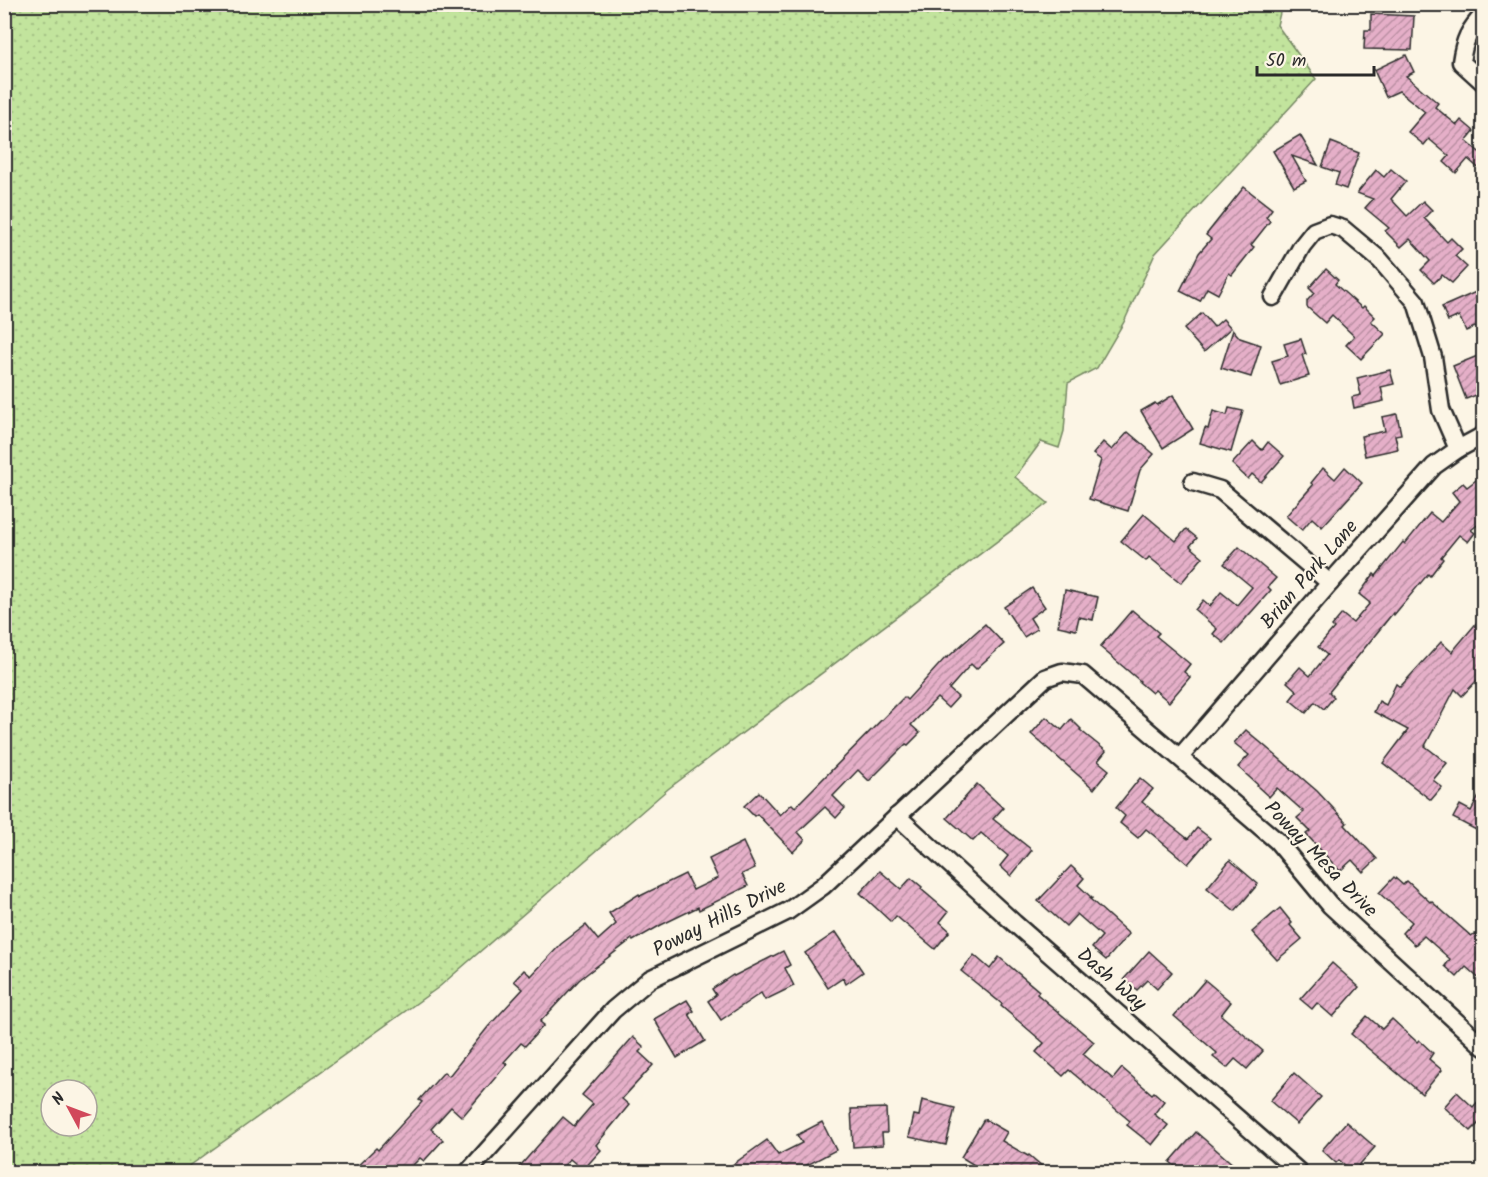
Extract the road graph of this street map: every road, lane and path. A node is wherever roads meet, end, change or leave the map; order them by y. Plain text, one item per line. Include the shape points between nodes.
1 (1484, 14) edge
2 (1484, 83) edge
3 (1273, 297) dead end
4 (1484, 435) edge
5 (1458, 449) junction
6 (1193, 482) dead end
7 (1330, 583) junction
8 (1062, 672) joint
9 (1180, 757) junction
10 (897, 816) junction
11 (1484, 1047) edge
12 (468, 1173) edge
13 (1299, 1173) edge

1 - 2 street via 1472,26 1461,62
3 - 5 street via 1302,246 1314,231 1330,225 1342,229 1380,260 1416,302 1434,357 1441,410
4 - 5 street, Brian Park Lane
5 - 7 street, Brian Park Lane via 1434,466
6 - 7 street via 1220,490
7 - 9 street, Brian Park Lane
8 - 9 street, Poway Mesa Drive via 1083,675
8 - 10 street, Poway Hills Drive via 1045,678
9 - 11 street, Poway Mesa Drive via 1277,841 1330,905
10 - 12 street, Poway Hills Drive via 823,886 788,911 650,979 613,1010
10 - 13 street, Dash Way

